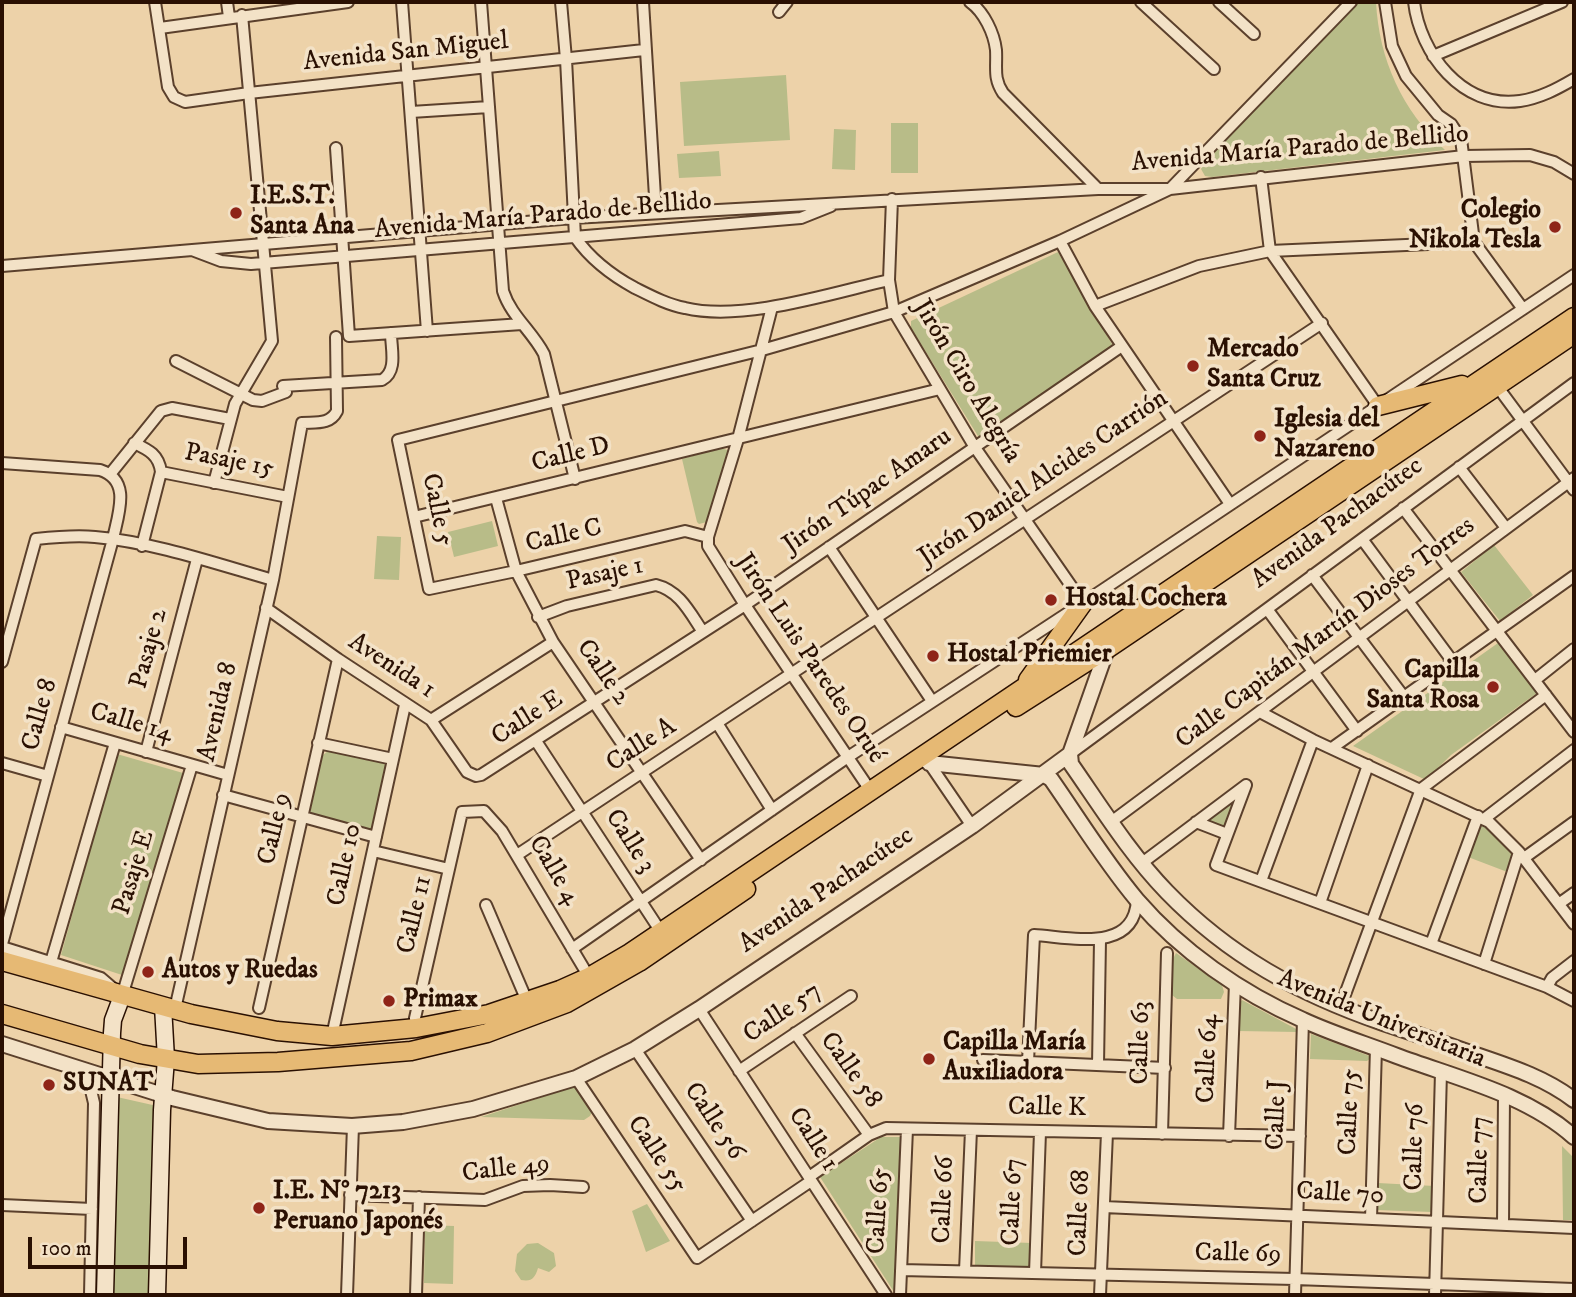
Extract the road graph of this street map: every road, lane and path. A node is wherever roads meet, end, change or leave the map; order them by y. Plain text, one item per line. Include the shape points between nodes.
1 (155, 2) edge
2 (227, 2) edge
3 (348, 2) edge
4 (402, 2) edge
5 (481, 2) edge
6 (561, 2) edge
7 (643, 2) edge
8 (786, 2) edge
9 (970, 2) edge
10 (1141, 2) edge
11 (1220, 2) edge
12 (1350, 2) edge
13 (1385, 2) edge
14 (1414, 2) edge
15 (1562, 2) edge
16 (298, 5) edge
17 (779, 12) dead end
18 (242, 15) junction
19 (229, 17) junction
20 (160, 28) junction
21 (1254, 34) dead end
22 (644, 50) junction
23 (1433, 56) junction
24 (566, 58) junction
25 (486, 67) junction
26 (1214, 69) dead end
27 (408, 75) junction
28 (1574, 79) edge
29 (249, 93) junction
30 (489, 107) junction
31 (411, 112) junction
32 (336, 148) dead end
33 (1464, 156) junction
34 (1574, 174) edge
35 (1261, 177) junction
36 (1098, 189) junction
37 (1170, 189) junction
38 (892, 200) junction
39 (858, 201) junction
40 (656, 213) junction
41 (573, 218) junction
42 (498, 224) junction
43 (420, 230) junction
44 (343, 236) junction
45 (575, 237) junction
46 (1060, 241) junction
47 (1474, 242) junction
48 (262, 243) junction
49 (499, 243) junction
50 (190, 249) junction
51 (421, 250) junction
52 (1270, 251) junction
53 (344, 256) junction
54 (264, 263) junction
55 (2, 266) edge
56 (1574, 275) edge
57 (890, 280) junction
58 (1095, 306) junction
59 (772, 307) junction
60 (1523, 309) junction
61 (894, 312) junction
62 (1574, 317) edge
63 (1322, 323) junction
64 (522, 324) junction
65 (427, 331) junction
66 (391, 333) junction
67 (1574, 334) edge
68 (336, 337) dead end
69 (1122, 346) junction
70 (762, 350) junction
71 (176, 361) dead end
72 (1475, 382) junction
73 (337, 383) junction
74 (1574, 383) edge
75 (1497, 386) junction
76 (940, 390) junction
77 (239, 394) junction
78 (557, 400) junction
79 (1378, 406) junction
80 (230, 419) junction
81 (1173, 421) junction
82 (1523, 421) junction
83 (738, 439) junction
84 (134, 443) junction
85 (974, 446) junction
86 (2, 463) edge
87 (1459, 467) junction
88 (161, 472) junction
89 (111, 473) junction
90 (575, 479) junction
91 (214, 483) junction
92 (1572, 484) edge
93 (288, 497) junction
94 (496, 498) junction
95 (1230, 504) junction
96 (1404, 508) junction
97 (414, 517) junction
98 (1025, 519) junction
99 (1506, 528) junction
100 (708, 537) junction
101 (113, 539) junction
102 (1362, 539) junction
103 (142, 546) junction
104 (829, 547) junction
105 (197, 559) junction
106 (1451, 570) junction
107 (516, 571) junction
108 (1312, 575) junction
109 (1574, 576) edge
110 (273, 580) junction
111 (429, 589) joint
112 (1408, 601) junction
113 (1083, 603) junction
114 (745, 605) junction
115 (266, 608) junction
116 (1267, 609) junction
117 (538, 617) junction
118 (876, 618) junction
119 (1497, 631) junction
120 (703, 632) junction
121 (1359, 638) junction
122 (553, 642) junction
123 (1107, 649) junction
124 (1574, 649) edge
125 (338, 659) junction
126 (2, 662) edge
127 (1452, 662) junction
128 (1313, 671) junction
129 (792, 674) junction
130 (1535, 680) junction
131 (1020, 690) junction
132 (1546, 695) junction
133 (1404, 697) junction
134 (932, 701) junction
135 (595, 703) junction
136 (405, 705) junction
137 (1259, 712) junction
138 (430, 720) junction
139 (717, 723) junction
140 (1573, 726) edge
141 (61, 727) junction
142 (1357, 731) junction
143 (1313, 740) junction
144 (536, 741) junction
145 (115, 743) junction
146 (318, 743) junction
147 (1332, 748) junction
148 (1574, 750) edge
149 (146, 752) junction
150 (1070, 754) junction
151 (848, 757) junction
152 (393, 759) junction
153 (926, 759) junction
154 (2, 763) edge
155 (192, 765) junction
156 (1368, 765) junction
157 (642, 772) junction
158 (228, 775) junction
159 (1044, 775) junction
160 (48, 776) junction
161 (476, 776) joint
162 (1421, 789) junction
163 (870, 790) junction
164 (223, 795) junction
165 (772, 810) junction
166 (462, 812) joint
167 (582, 812) junction
168 (302, 816) junction
169 (1481, 818) junction
170 (1111, 822) junction
171 (1196, 822) junction
172 (1574, 822) edge
173 (972, 826) junction
174 (1227, 834) junction
175 (376, 837) junction
176 (373, 851) junction
177 (517, 855) junction
178 (1521, 855) junction
179 (701, 860) junction
180 (1142, 863) junction
181 (449, 869) junction
182 (1261, 881) junction
183 (1574, 893) edge
184 (1137, 900) junction
185 (640, 902) junction
186 (1320, 903) junction
187 (1560, 903) junction
188 (486, 905) dead end
189 (1372, 922) junction
190 (1574, 924) edge
191 (660, 932) junction
192 (1100, 940) junction
193 (1432, 944) junction
194 (2, 946) edge
195 (572, 949) junction
196 (1167, 953) dead end
197 (2, 961) edge
198 (1574, 961) edge
199 (51, 962) junction
200 (1484, 964) junction
201 (589, 977) junction
202 (1235, 983) junction
203 (1547, 987) junction
204 (122, 996) junction
205 (851, 996) dead end
206 (527, 1001) junction
207 (1574, 1001) edge
208 (169, 1008) junction
209 (259, 1008) dead end
210 (1340, 1008) junction
211 (699, 1009) junction
212 (2, 1014) edge
213 (1303, 1020) junction
214 (416, 1028) junction
215 (795, 1033) junction
216 (332, 1035) junction
217 (2, 1044) edge
218 (112, 1047) junction
219 (1376, 1048) junction
220 (635, 1049) junction
221 (166, 1059) junction
222 (983, 1060) dead end
223 (1028, 1062) junction
224 (1098, 1065) junction
225 (78, 1066) junction
226 (1165, 1068) junction
227 (739, 1071) junction
228 (1441, 1072) junction
229 (576, 1078) junction
230 (111, 1079) junction
231 (163, 1095) junction
232 (1504, 1096) junction
233 (1574, 1100) edge
234 (353, 1126) junction
235 (907, 1129) junction
236 (971, 1130) junction
237 (1040, 1132) junction
238 (1107, 1133) junction
239 (1162, 1134) junction
240 (869, 1135) junction
241 (1229, 1136) junction
242 (1300, 1136) junction
243 (1574, 1137) edge
244 (101, 1174) junction
245 (810, 1179) junction
246 (583, 1187) dead end
247 (350, 1195) junction
248 (419, 1197) junction
249 (2, 1206) edge
250 (1104, 1207) junction
251 (92, 1209) junction
252 (1297, 1216) junction
253 (1371, 1219) junction
254 (752, 1221) junction
255 (1437, 1222) junction
256 (1503, 1225) junction
257 (1574, 1228) edge
258 (901, 1270) junction
259 (965, 1271) junction
260 (1035, 1273) junction
261 (1101, 1275) junction
262 (1295, 1279) junction
263 (1435, 1290) edge
264 (1574, 1290) edge
265 (90, 1295) edge
266 (105, 1295) edge
267 (157, 1295) edge
268 (347, 1295) edge
269 (416, 1295) edge
270 (886, 1295) edge
271 (900, 1295) edge
272 (1100, 1295) edge
273 (1295, 1295) edge

1 - 20 street
2 - 19 street
3 - 16 street
4 - 27 street
5 - 25 street
6 - 24 street
7 - 22 street
8 - 17 street
9 - 36 street via 992,35 996,83
10 - 26 street
11 - 21 street
12 - 37 street
13 - 33 street via 1392,46 1406,76 1451,124 1461,139
14 - 23 street via 1417,22
15 - 23 street
16 - 18 street
18 - 19 street
18 - 29 street
19 - 20 street
20 - 29 street, Avenida San Miguel via 168,87 174,97 185,102
22 - 24 street, Avenida San Miguel
22 - 40 street
23 - 28 street via 1460,85 1498,102 1545,95
24 - 25 street, Avenida San Miguel
24 - 41 street
25 - 27 street, Avenida San Miguel
25 - 30 street
27 - 29 street, Avenida San Miguel
27 - 31 street
29 - 48 street
30 - 31 street
30 - 42 street
31 - 43 street
32 - 44 street
33 - 34 street, Avenida María Parado de Bellido via 1530,155
33 - 35 street, Avenida María Parado de Bellido
33 - 47 street
35 - 37 street, Avenida María Parado de Bellido
35 - 52 street
36 - 37 street, Avenida María Parado de Bellido
36 - 38 street, Avenida María Parado de Bellido
37 - 46 street
38 - 39 street, Avenida María Parado de Bellido
38 - 57 street, Jirón Ciro Alegría
39 - 40 street, Avenida María Parado de Bellido
39 - 45 street, Avenida María Parado de Bellido via 801,218
40 - 41 street, Avenida María Parado de Bellido
41 - 42 street, Avenida María Parado de Bellido
41 - 45 street
42 - 43 street, Avenida María Parado de Bellido
42 - 49 street
43 - 44 street, Avenida María Parado de Bellido
43 - 51 street
44 - 48 street, Avenida María Parado de Bellido
44 - 53 street
45 - 49 street, Avenida María Parado de Bellido
45 - 59 street via 610,274 671,304 719,311
46 - 58 street
46 - 61 street
47 - 52 street
47 - 60 street
48 - 50 street, Avenida María Parado de Bellido
48 - 54 street
49 - 51 street, Avenida María Parado de Bellido
49 - 64 street via 503,291 508,307
50 - 54 street, Avenida María Parado de Bellido via 221,261
50 - 55 street, Avenida María Parado de Bellido
51 - 53 street, Avenida María Parado de Bellido
51 - 65 street
52 - 58 street via 1199,266
52 - 63 street
53 - 54 street, Avenida María Parado de Bellido
53 - 66 street via 349,336
54 - 77 street via 272,341
56 - 60 street
57 - 59 street
57 - 61 street, Jirón Ciro Alegría
58 - 69 street
59 - 70 street, Jirón Luis Paredes Orué
60 - 79 street
61 - 70 street
61 - 76 street, Jirón Ciro Alegría
62 - 72 main road, Avenida Pachacútec
63 - 79 street
63 - 81 street, Jirón Daniel Alcides Carrión
64 - 65 street
64 - 78 street via 544,354
65 - 66 street
66 - 73 street via 393,370 389,376
67 - 75 main road, Avenida Pachacútec
68 - 73 street
69 - 81 street
69 - 85 street, Jirón Túpac Amaru
70 - 78 street
70 - 83 street, Jirón Luis Paredes Orué
71 - 77 street
72 - 79 main road
72 - 131 main road, Avenida Pachacútec
73 - 77 street via 284,389 262,401
73 - 93 street, Avenida 8 via 334,418 302,423
74 - 82 street, Avenida Pachacútec
75 - 82 street
75 - 123 main road, Avenida Pachacútec
76 - 83 street, Calle D
76 - 85 street, Jirón Ciro Alegría
77 - 80 street
78 - 90 street
78 - 97 street, Calle 5 via 398,440
79 - 95 street
80 - 84 street via 172,408 161,411
80 - 91 street
81 - 95 street
81 - 98 street, Jirón Daniel Alcides Carrión
82 - 87 street, Avenida Pachacútec
82 - 92 street
83 - 90 street, Calle D
83 - 100 street, Jirón Luis Paredes Orué
84 - 88 street via 154,453
84 - 89 street
85 - 98 street, Jirón Ciro Alegría
85 - 104 street, Jirón Túpac Amaru
86 - 89 street
87 - 96 street, Avenida Pachacútec
87 - 99 street
88 - 91 street, Pasaje 15
88 - 103 street
89 - 101 street, Calle 8 via 121,494
90 - 94 street, Calle D
91 - 93 street, Pasaje 15
92 - 99 street, Calle Capitán Martín Dioses Torres
93 - 110 street, Avenida 8
94 - 97 street, Calle D
94 - 107 street, Calle 2
95 - 113 street
96 - 102 street, Avenida Pachacútec
96 - 106 street
97 - 111 street, Calle 5
98 - 113 street, Jirón Ciro Alegría
98 - 118 street, Jirón Daniel Alcides Carrión
99 - 106 street, Calle Capitán Martín Dioses Torres
100 - 107 street, Calle C via 685,531
100 - 114 street, Jirón Luis Paredes Orué via 711,555
101 - 103 street
101 - 126 street via 36,539
101 - 141 street, Calle 8
102 - 108 street, Avenida Pachacútec
102 - 112 street
103 - 105 street
104 - 114 street, Jirón Túpac Amaru
104 - 118 street
105 - 110 street
105 - 149 street, Pasaje 2
106 - 112 street, Calle Capitán Martín Dioses Torres
106 - 119 street
107 - 111 street, Calle C
107 - 117 street, Calle 2
108 - 116 street, Avenida Pachacútec
108 - 121 street
109 - 119 street
110 - 115 street, Avenida 8
112 - 121 street, Calle Capitán Martín Dioses Torres
112 - 127 street
113 - 131 main road
113 - 134 street
114 - 120 street, Calle E
114 - 129 street, Jirón Luis Paredes Orué
115 - 125 street, Avenida 1
115 - 158 street, Avenida 8
116 - 128 street
116 - 150 street, Avenida Pachacútec
117 - 120 street, Pasaje 1 via 656,585 676,594
117 - 122 street, Calle 2
118 - 129 street, Jirón Daniel Alcides Carrión
118 - 134 street
119 - 127 street
119 - 130 street
120 - 135 street, Calle E
121 - 128 street, Calle Capitán Martín Dioses Torres
121 - 133 street
122 - 135 street, Calle 2
122 - 138 street
123 - 150 street
123 - 153 main road, Avenida Pachacútec
124 - 130 street
125 - 136 street, Avenida 1
125 - 146 street, Calle 9
127 - 133 street
128 - 137 street, Calle Capitán Martín Dioses Torres
128 - 142 street
129 - 139 street, Calle A
129 - 151 street, Jirón Luis Paredes Orué
130 - 132 street
131 - 153 main road, Avenida Pachacútec
132 - 140 street
132 - 162 street
133 - 142 street
134 - 151 street
135 - 144 street, Calle E
135 - 157 street, Calle 2
136 - 138 street, Avenida 1
136 - 152 street, Calle 10
137 - 143 street
137 - 170 street, Calle Capitán Martín Dioses Torres
138 - 161 street, Avenida 1 via 467,772
139 - 157 street, Calle A
139 - 165 street
141 - 145 street, Calle 14
141 - 160 street, Calle 8
142 - 147 street
143 - 147 street
143 - 182 street
144 - 161 street, Calle E
144 - 167 street, Calle 3
145 - 149 street, Calle 14
145 - 199 street
146 - 152 street
146 - 168 street, Calle 9
147 - 156 street
148 - 169 street
149 - 155 street, Calle 14
150 - 159 street, Avenida Pachacútec
150 - 170 street, Avenida Universitaria via 1071,764
151 - 163 street, Jirón Luis Paredes Orué
151 - 165 street
152 - 175 street, Calle 10
153 - 159 street
153 - 163 main road, Avenida Pachacútec
153 - 173 street
153 - 221 main road, Avenida Pachacútec via 639,962 533,1018 450,1043 369,1056 217,1064
154 - 160 street
155 - 158 street, Calle 14
155 - 204 street, Pasaje E
156 - 162 street
156 - 186 street
157 - 167 street, Calle A
157 - 179 street, Calle 2
158 - 164 street, Avenida 8
159 - 173 street, Avenida Pachacútec
159 - 184 street, Avenida Universitaria
160 - 194 street, Calle 8
162 - 169 street
162 - 189 street
163 - 191 main road, Avenida Pachacútec
164 - 168 street
164 - 208 street, Avenida 8
165 - 179 street
166 - 177 street, Calle 4 via 484,811 492,817
166 - 181 street, Calle 11
167 - 177 street, Calle A
167 - 185 street, Calle 3
168 - 175 street
168 - 209 street, Calle 9
169 - 178 street via 1498,828
169 - 193 street
170 - 180 street, Avenida Universitaria
171 - 174 street
171 - 174 street via 1245,785
171 - 180 street
172 - 178 street
173 - 211 street, Avenida Pachacútec
174 - 182 street via 1216,864
175 - 176 street, Calle 10
176 - 181 street
176 - 216 street, Calle 10
177 - 195 street, Calle 4
178 - 187 street
178 - 200 street
179 - 185 street
180 - 210 street, Avenida Universitaria via 1165,891 1234,950 1272,975
181 - 214 street, Calle 11
182 - 186 street
183 - 187 street
184 - 192 street via 1127,925
184 - 202 street, Avenida Universitaria via 1186,947
185 - 191 street, Calle 3
185 - 195 street
186 - 189 street
187 - 190 street
188 - 206 street
189 - 193 street
189 - 210 street
191 - 201 main road, Avenida Pachacútec
192 - 223 street via 1034,934
192 - 224 street
193 - 200 street
194 - 199 street, Avenida Pachacútec
195 - 201 street, Calle 4
196 - 226 street, Calle 63
197 - 204 main road, Avenida Pachacútec
198 - 203 street
199 - 204 street, Avenida Pachacútec via 101,978
200 - 203 street
201 - 206 main road, Avenida Pachacútec
202 - 213 street, Avenida Universitaria
202 - 241 street, Calle 64
203 - 207 street
204 - 208 main road, Avenida Pachacútec
204 - 218 main road via 113,1020
205 - 215 street, Calle 57
206 - 214 main road, Avenida Pachacútec via 489,1014
208 - 216 main road, Avenida Pachacútec via 278,1031
208 - 221 main road
210 - 233 street, Avenida Universitaria via 1519,1070
211 - 220 street, Avenida Pachacútec
211 - 227 street, Calle 1
212 - 218 main road, Avenida Pachacútec
213 - 219 street, Avenida Universitaria
213 - 242 street, Calle J
214 - 216 main road, Avenida Pachacútec
215 - 227 street, Calle 57
215 - 240 street, Calle 58
217 - 225 street, Avenida Pachacútec
218 - 221 main road, Avenida Pachacútec
218 - 230 main road
219 - 228 street, Avenida Universitaria
219 - 253 street, Calle 75
220 - 229 street, Avenida Pachacútec
220 - 254 street, Calle 56
221 - 231 main road
222 - 223 street
223 - 224 street
224 - 226 street
225 - 230 street, Avenida Pachacútec
225 - 244 street via 93,1091
226 - 239 street, Calle 63
227 - 245 street, Calle 1
228 - 232 street, Avenida Universitaria
228 - 255 street, Calle 76
229 - 234 street, Avenida Pachacútec via 435,1118
229 - 254 street, Calle 55 via 697,1258
230 - 231 street, Avenida Pachacútec
230 - 244 main road
231 - 234 street, Avenida Pachacútec via 268,1121
231 - 267 main road
232 - 243 street, Avenida Universitaria
232 - 256 street, Calle 77
234 - 247 street
235 - 236 street, Calle K
235 - 240 street, Calle K via 886,1128
235 - 258 street, Calle 65
236 - 237 street, Calle K
236 - 259 street, Calle 66
237 - 238 street, Calle K
237 - 260 street, Calle 67
238 - 239 street, Calle K
238 - 250 street, Calle 68
239 - 241 street, Calle K
240 - 245 street, Calle K
241 - 242 street, Calle K
242 - 252 street, Calle J
244 - 251 street
244 - 266 main road
245 - 254 street
245 - 270 street, Calle 1
246 - 248 street, Calle 49 via 523,1186 485,1200
247 - 248 street, Calle 49
247 - 268 street
248 - 269 street
249 - 251 street
250 - 252 street, Calle 70
250 - 261 street, Calle 68
251 - 265 street
252 - 253 street, Calle 70
252 - 262 street, Calle J
253 - 255 street, Calle 70
255 - 256 street, Calle 70
255 - 263 street, Calle 76
256 - 257 street, Calle 70
258 - 259 street, Calle 69
258 - 271 street, Calle 65
259 - 260 street, Calle 69
260 - 261 street, Calle 69
261 - 262 street, Calle 69
261 - 272 street, Calle 68
262 - 263 street, Calle 69
262 - 273 street, Calle J
263 - 264 street, Calle 69

